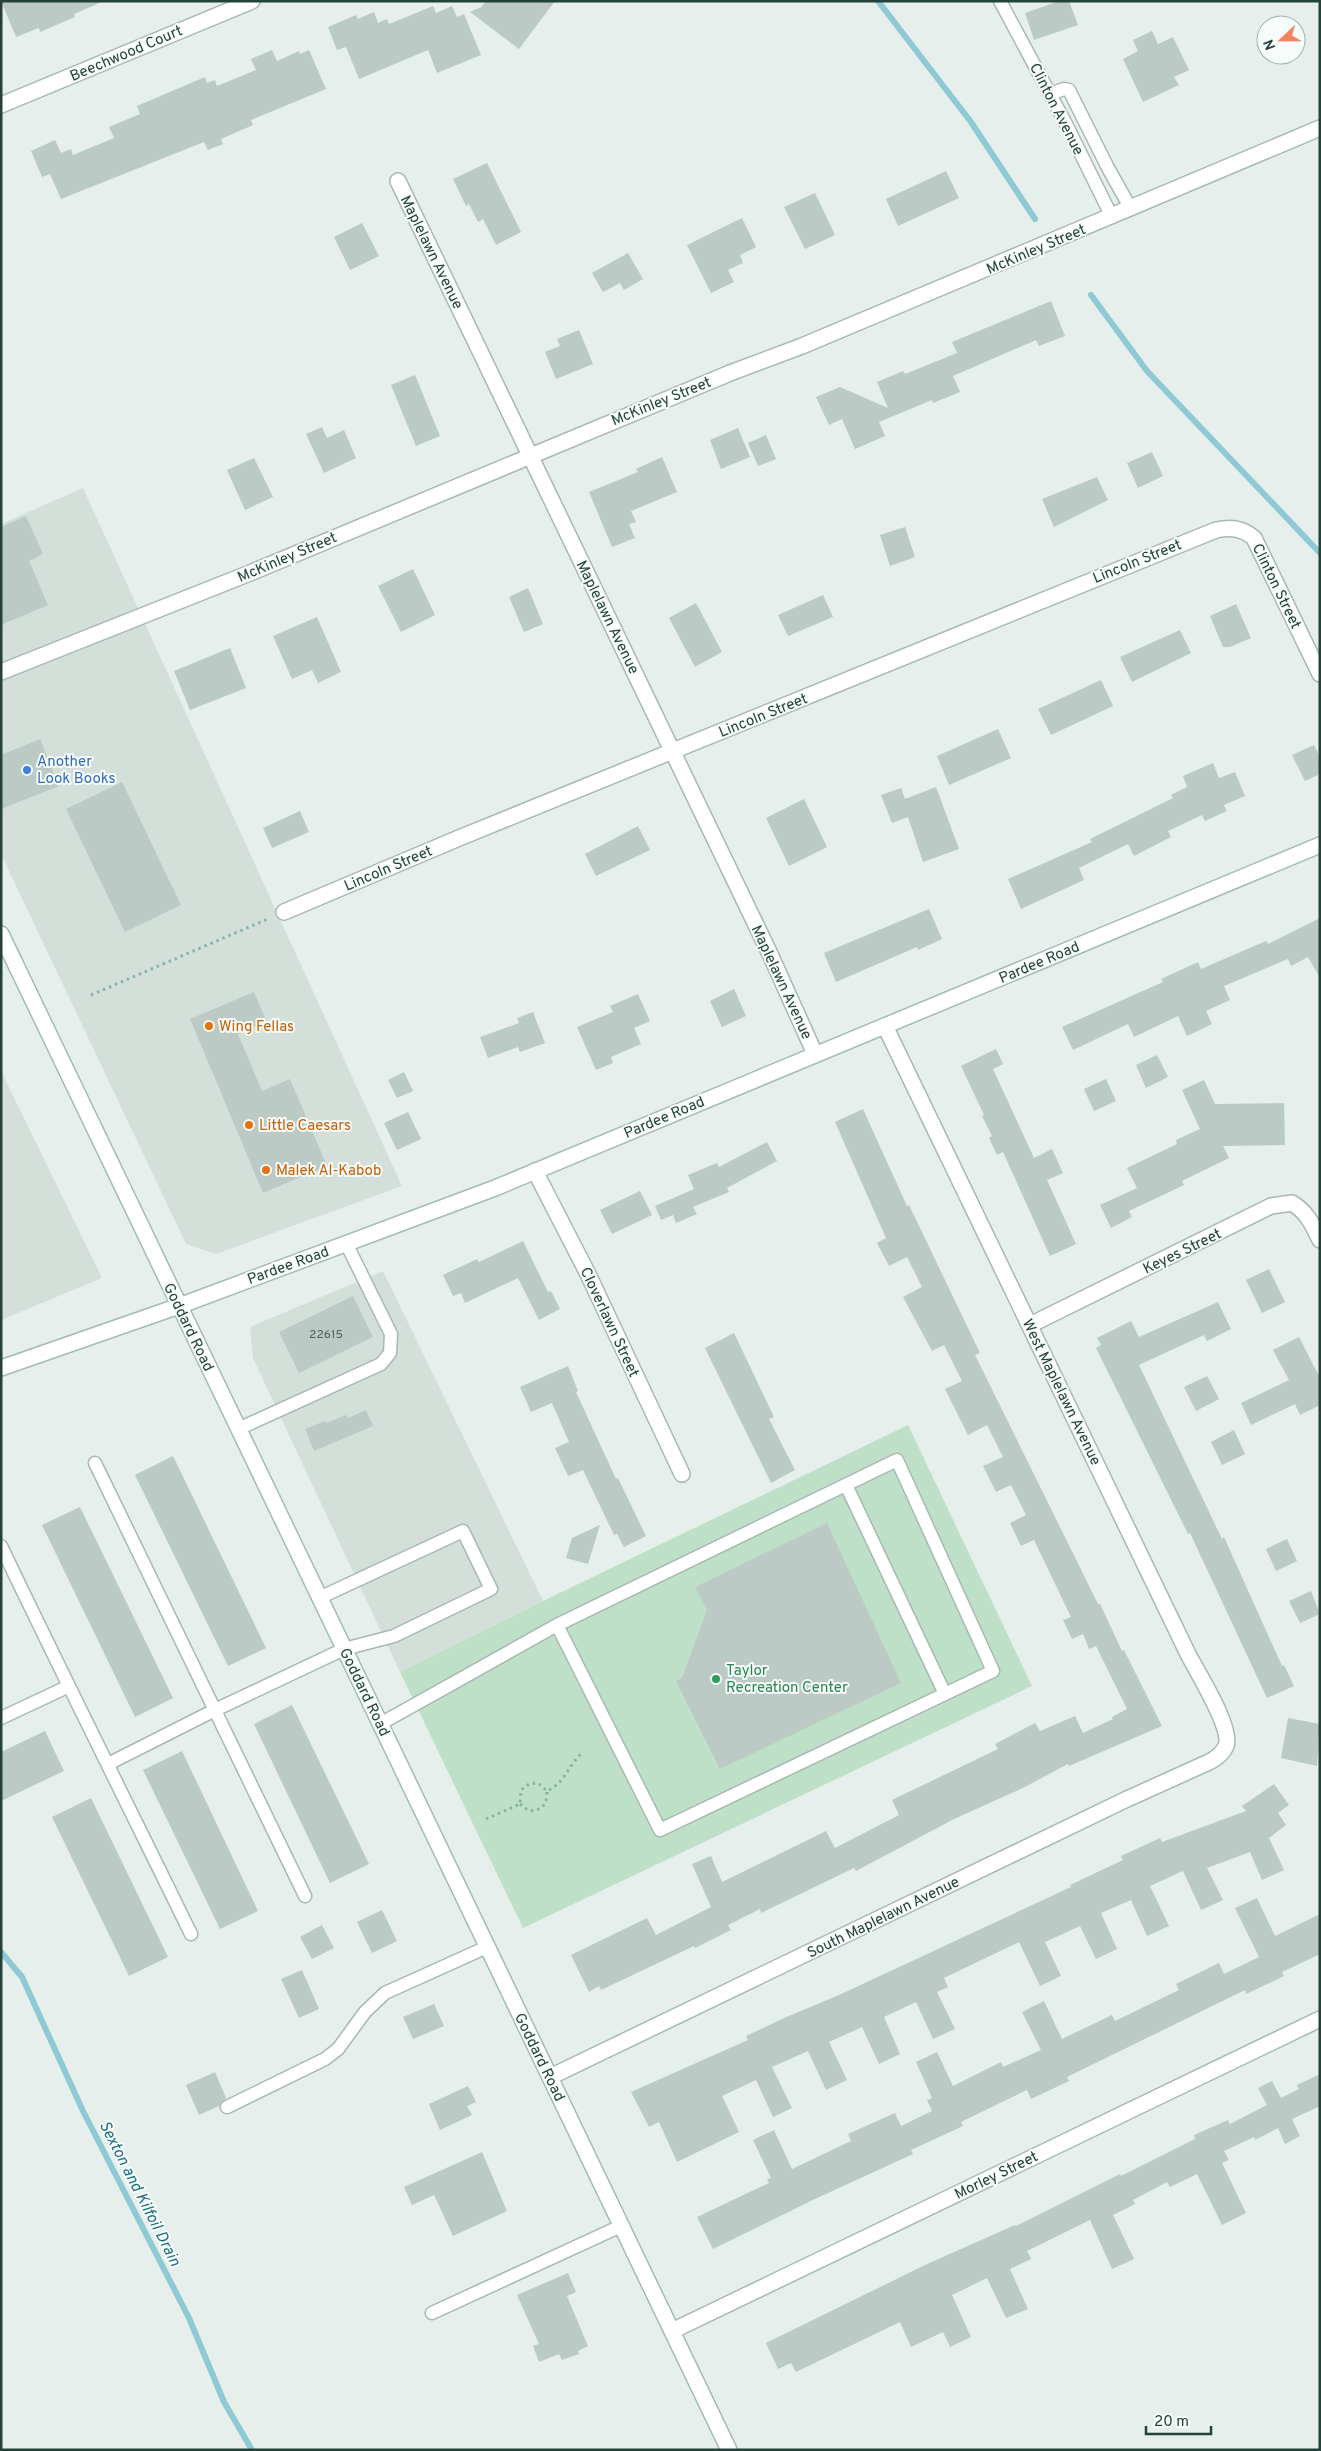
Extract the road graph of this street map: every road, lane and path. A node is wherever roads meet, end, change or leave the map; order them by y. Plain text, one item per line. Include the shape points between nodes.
1 (252, 1) edge
2 (1000, 1) edge
3 (1050, 94) junction
4 (1, 106) edge
5 (1320, 128) edge
6 (398, 181) dead end
7 (1131, 209) junction
8 (1112, 217) junction
9 (530, 455) junction
10 (1243, 531) joint
11 (1, 672) edge
12 (1320, 674) edge
13 (673, 752) junction
14 (1320, 845) edge
15 (284, 912) joint
16 (1, 934) edge
17 (91, 995) dead end
18 (885, 1026) junction
19 (815, 1054) junction
20 (535, 1171) junction
21 (1320, 1240) edge
22 (346, 1243) junction
23 (179, 1306) junction
24 (1030, 1325) junction
25 (1, 1368) edge
26 (238, 1429) junction
27 (95, 1463) dead end
28 (682, 1474) dead end
29 (846, 1485) junction
30 (1, 1546) edge
31 (319, 1598) junction
32 (557, 1625) junction
33 (344, 1649) junction
34 (67, 1686) junction
35 (945, 1694) junction
36 (215, 1710) junction
37 (1, 1718) edge
38 (380, 1724) junction
39 (581, 1754) dead end
40 (1217, 1758) joint
41 (108, 1764) junction
42 (547, 1791) junction
43 (520, 1804) junction
44 (486, 1819) dead end
45 (305, 1896) dead end
46 (190, 1934) dead end
47 (487, 1947) junction
48 (1320, 2019) edge
49 (550, 2077) junction
50 (227, 2107) dead end
51 (621, 2226) junction
52 (432, 2313) dead end
53 (672, 2331) junction
54 (729, 2450) edge

1 - 4 street, Beechwood Court
2 - 3 lane, Clinton Avenue
3 - 7 lane via 1064,88 1069,90
3 - 8 lane, Clinton Avenue
5 - 7 street, McKinley Street
6 - 9 street, Maplelawn Avenue
7 - 8 street, McKinley Street
8 - 9 street, McKinley Street
9 - 11 street, McKinley Street via 250,573
9 - 13 street, Maplelawn Avenue
10 - 12 street, Clinton Street via 1259,546
10 - 13 street, Lincoln Street via 1231,528 1216,530
13 - 15 street, Lincoln Street
13 - 19 street, Maplelawn Avenue
14 - 18 street, Pardee Road
15 - 17 path
16 - 23 street, Goddard Road
18 - 19 street, Pardee Road
18 - 24 street, West Maplelawn Avenue
19 - 20 street, Pardee Road
20 - 22 street, Pardee Road via 424,1216
20 - 28 street, Cloverlawn Street via 588,1274
21 - 24 street, Keyes Street via 1312,1222 1300,1208 1292,1203 1271,1206
22 - 23 street, Pardee Road
22 - 26 lane via 391,1334 390,1353 381,1364
23 - 25 street, Pardee Road
23 - 26 street, Goddard Road
24 - 40 street, West Maplelawn Avenue via 1222,1720 1226,1746
26 - 31 street, Goddard Road
27 - 36 lane
29 - 32 lane
29 - 35 lane
29 - 35 lane via 897,1460 993,1671
30 - 34 lane
31 - 33 street, Goddard Road
31 - 33 lane via 463,1531 467,1539 490,1589 394,1636
32 - 35 lane via 660,1830
32 - 38 lane
33 - 36 lane
33 - 38 street, Goddard Road
34 - 37 lane
34 - 41 lane
36 - 41 lane
36 - 45 lane
38 - 47 street, Goddard Road
39 - 42 path via 563,1781
40 - 49 street, South Maplelawn Avenue
41 - 46 lane
42 - 43 path via 545,1806 541,1809 529,1811
42 - 43 path via 538,1783 529,1784 521,1790
43 - 44 path
47 - 49 street, Goddard Road
47 - 50 lane via 385,1993 326,2060
48 - 53 street, Morley Street
49 - 51 street, Goddard Road
51 - 52 lane
51 - 53 street, Goddard Road
53 - 54 street, Goddard Road

